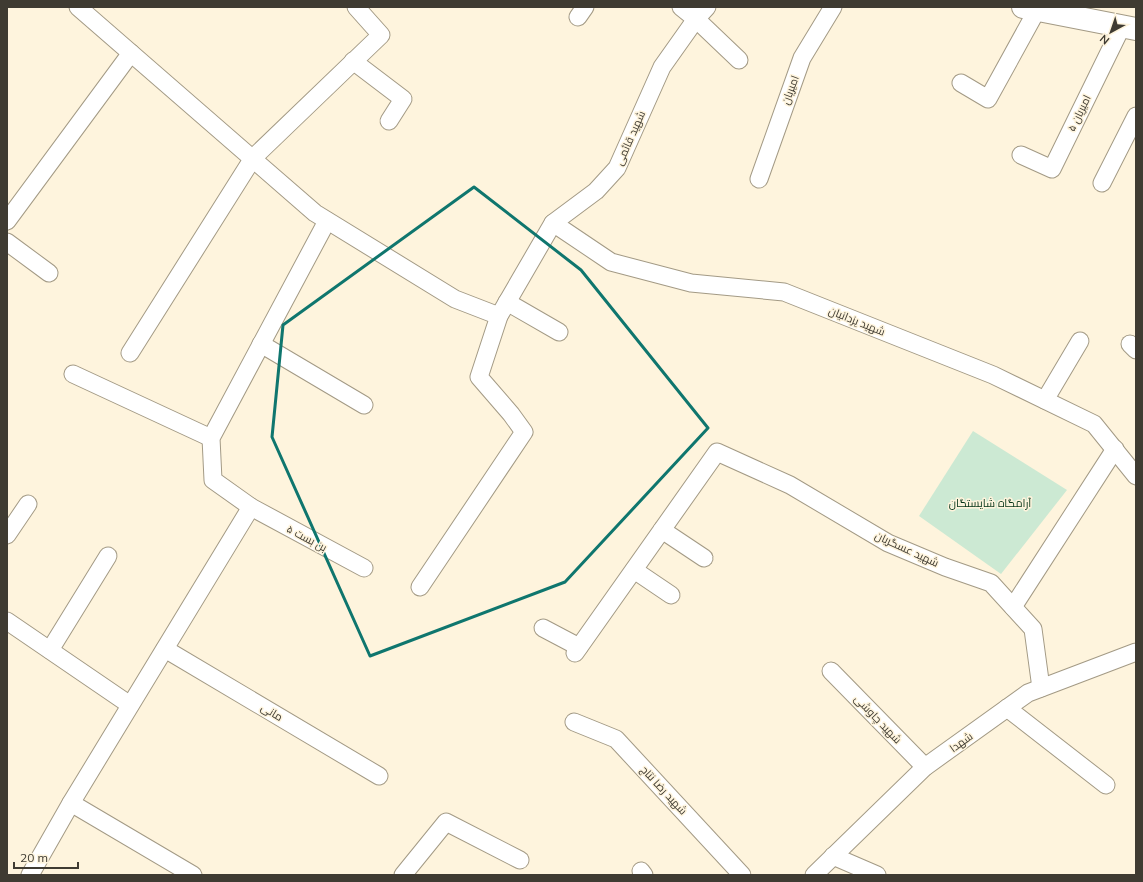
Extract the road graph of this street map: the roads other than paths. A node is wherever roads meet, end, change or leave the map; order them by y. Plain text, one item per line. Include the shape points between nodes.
1 (78, 7) edge
2 (356, 7) edge
3 (681, 7) edge
4 (833, 7) edge
5 (1030, 8) edge
6 (702, 13) edge
7 (1129, 28) edge
8 (131, 53) junction
9 (739, 60) dead end
10 (353, 61) junction
11 (961, 83) dead end
12 (1136, 116) edge
13 (388, 121) dead end
14 (1021, 155) dead end
15 (253, 158) junction
16 (759, 179) dead end
17 (1102, 183) dead end
18 (7, 221) edge
19 (327, 221) junction
20 (553, 223) junction
21 (7, 242) edge
22 (49, 273) dead end
23 (503, 309) junction
24 (559, 332) dead end
25 (1080, 341) dead end
26 (261, 344) junction
27 (130, 353) dead end
28 (74, 374) dead end
29 (1045, 400) junction
30 (364, 405) dead end
31 (211, 438) junction
32 (1115, 449) junction
33 (1134, 469) edge
34 (28, 504) dead end
35 (250, 507) junction
36 (662, 530) junction
37 (7, 535) edge
38 (108, 556) dead end
39 (704, 558) dead end
40 (364, 568) dead end
41 (634, 570) junction
42 (420, 587) dead end
43 (671, 596) dead end
44 (1013, 607) junction
45 (7, 621) edge
46 (543, 628) dead end
47 (164, 649) junction
48 (50, 650) junction
49 (1136, 652) edge
50 (831, 671) dead end
51 (1041, 688) junction
52 (130, 705) junction
53 (1007, 708) junction
54 (574, 722) dead end
55 (925, 767) junction
56 (379, 776) dead end
57 (1106, 785) dead end
58 (71, 803) junction
59 (833, 856) junction
60 (520, 860) dead end
61 (30, 875) edge
62 (193, 875) edge
63 (403, 875) edge
64 (742, 875) edge
65 (814, 875) edge
66 (877, 875) edge

1 - 8 street
2 - 10 street via 381,35
3 - 6 street
4 - 16 street, امیریان via 802,58
5 - 7 main road
5 - 11 street via 988,99
6 - 9 street
6 - 20 street, شهید قائمی via 662,68 617,168 596,191
7 - 14 street, امیریان ۵ via 1052,169
8 - 15 street
8 - 18 street
10 - 13 street via 403,99
10 - 15 street
12 - 17 street
15 - 19 street
15 - 27 street
19 - 23 street via 455,299
19 - 26 street
20 - 23 street, شهید قائمی
20 - 29 street, شهید یزدانیان via 611,262 691,283 784,292 993,375
21 - 22 street
23 - 24 street
23 - 42 street, شهید قائمی via 479,377 524,432
25 - 29 street
26 - 30 street
26 - 31 street
28 - 31 street
29 - 32 street, شهید یزدانیان via 1094,424
31 - 35 street, بن بست ۵ via 213,480
32 - 33 street, شهید یزدانیان
32 - 44 street
34 - 37 street
35 - 40 street, بن بست ۵
35 - 47 street
36 - 39 street
36 - 41 street
36 - 44 street, شهید عسگریان via 718,452 790,485 888,543 990,583
38 - 48 street
41 - 43 street
41 - 46 street via 577,650
44 - 51 street, شهید عسگریان via 1033,629
45 - 48 street
47 - 52 street
47 - 56 street, مانی
48 - 52 street
49 - 51 street, شهدا
50 - 55 street, شهید چاوشی
51 - 53 street, شهدا via 1028,693
52 - 58 street
53 - 55 street, شهدا
53 - 57 street
54 - 64 street, شهید رضا نتاج via 616,738
55 - 59 street, شهدا
58 - 61 street
58 - 62 street
59 - 65 street, شهدا
59 - 66 street
60 - 63 street via 446,822

